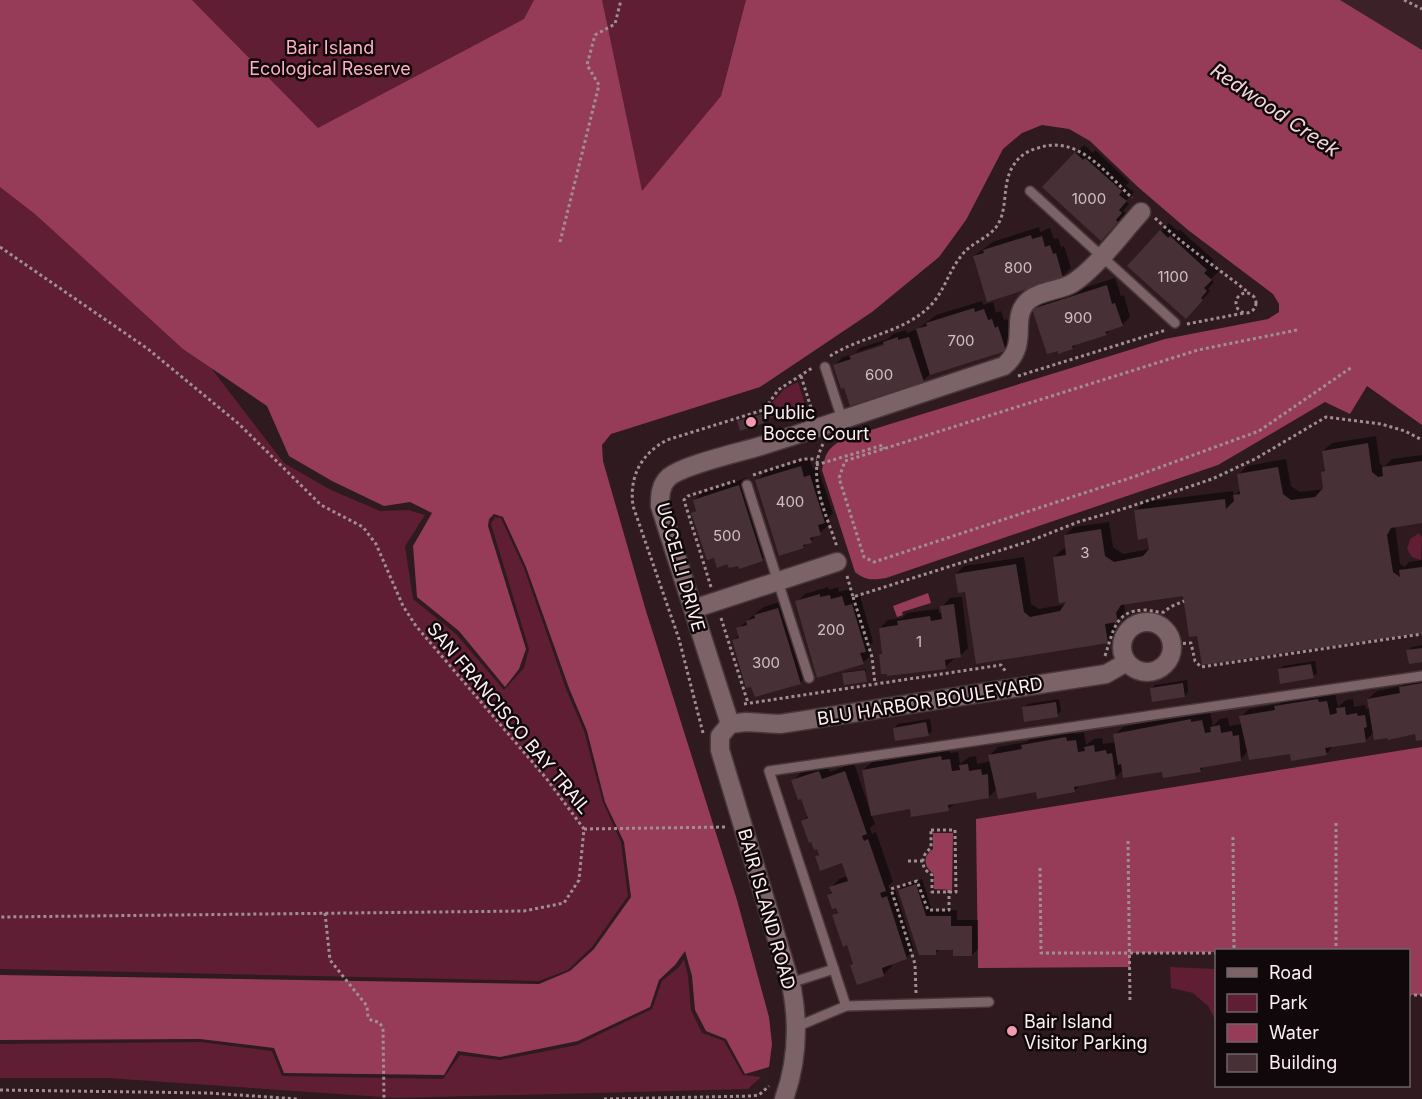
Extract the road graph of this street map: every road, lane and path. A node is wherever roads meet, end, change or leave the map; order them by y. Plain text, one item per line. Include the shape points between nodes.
1 (621, 0) edge
2 (1404, 0) edge
3 (1422, 9) edge
4 (1030, 191) dead end
5 (1143, 210) junction
6 (560, 242) dead end
7 (0, 247) edge
8 (1100, 256) junction
9 (1249, 293) junction
10 (1244, 313) junction
11 (1174, 326) junction
12 (1297, 330) dead end
13 (822, 363) junction
14 (1352, 368) dead end
15 (801, 376) junction
16 (1018, 376) dead end
17 (814, 419) dead end
18 (842, 419) junction
19 (828, 438) dead end
20 (1422, 440) edge
21 (884, 449) junction
22 (817, 459) junction
23 (816, 465) junction
24 (747, 485) dead end
25 (646, 525) dead end
26 (640, 527) junction
27 (840, 561) junction
28 (778, 581) junction
29 (713, 591) dead end
30 (853, 597) junction
31 (1184, 602) dead end
32 (693, 609) junction
33 (719, 610) dead end
34 (1422, 634) edge
35 (1172, 644) junction
36 (1101, 662) dead end
37 (1127, 662) junction
38 (1015, 671) dead end
39 (1422, 676) edge
40 (809, 678) dead end
41 (875, 684) junction
42 (748, 703) junction
43 (741, 705) dead end
44 (706, 715) dead end
45 (700, 717) junction
46 (730, 724) junction
47 (704, 735) dead end
48 (1336, 823) dead end
49 (716, 827) dead end
50 (584, 829) junction
51 (1233, 837) dead end
52 (1128, 841) dead end
53 (908, 861) dead end
54 (924, 861) junction
55 (1040, 868) dead end
56 (949, 891) junction
57 (325, 913) junction
58 (0, 916) edge
59 (1234, 949) edge
60 (1336, 949) edge
61 (1130, 953) junction
62 (1215, 953) edge
63 (834, 969) junction
64 (790, 982) junction
65 (989, 1002) dead end
66 (1130, 1002) dead end
67 (917, 1004) junction
68 (846, 1006) junction
69 (796, 1027) junction
70 (772, 1082) dead end
71 (0, 1090) edge
72 (298, 1099) edge
73 (384, 1099) edge
74 (603, 1099) edge
75 (784, 1099) edge

1 - 6 path via 615,24 595,35 587,65 598,85
2 - 3 path
4 - 8 lane
5 - 8 street, UCCELLI DRIVE
5 - 9 path
5 - 13 path via 1086,154 1074,148 1051,144 1022,154 1008,176 1001,218 995,229 963,253 929,307 904,325 841,349
7 - 50 path, SAN FRANCISCO BAY TRAIL via 148,349 239,424 321,505 363,527 376,544 416,627 546,778
8 - 11 lane
8 - 18 street, UCCELLI DRIVE via 1070,285 1030,298 1020,316 1017,350 1004,366
9 - 10 path via 1255,297 1256,307
9 - 10 path via 1236,300 1238,310
10 - 11 path
11 - 16 path
12 - 21 path via 1198,350
13 - 15 path
13 - 18 lane
14 - 21 path via 1259,430 1136,476 874,562 864,557 839,478 845,461
15 - 17 path
15 - 26 path via 778,390 765,409 654,447 639,464 632,485
18 - 32 street, UCCELLI DRIVE via 682,470 663,484 660,506
19 - 22 path
20 - 30 path via 1381,424 1326,417 1212,479 1078,522 1030,542
21 - 23 path via 883,445
22 - 23 path
22 - 29 path via 803,459 684,500
23 - 27 path via 817,486
24 - 28 lane
25 - 26 path
26 - 45 path via 672,616
27 - 28 street
27 - 30 path
28 - 32 street
28 - 40 lane
30 - 41 path via 872,657
31 - 36 path via 1164,612 1139,610 1126,615 1111,631
32 - 46 street, UCCELLI DRIVE
33 - 42 path
34 - 35 path via 1201,667 1195,661 1191,643
35 - 37 street via 1169,659 1157,670 1141,671
35 - 37 street via 1158,625 1135,626 1128,631 1122,646
37 - 46 street, BLU HARBOR BOULEVARD via 1106,674 780,724
38 - 41 path via 1006,672 1002,665
39 - 63 lane via 769,771
41 - 42 path
42 - 43 path
44 - 45 path
45 - 47 path
46 - 64 street, BAIR ISLAND ROAD via 720,736 720,750
48 - 60 path
49 - 50 path
50 - 57 path, SAN FRANCISCO BAY TRAIL via 579,880 564,903 524,911
51 - 59 path
52 - 61 path
53 - 54 path
54 - 56 path via 925,869 932,875 932,892
54 - 56 path via 924,854 931,848 931,830 955,830 956,892
55 - 61 path via 1041,953
56 - 67 path via 949,910 928,910 918,881 891,889 915,964
57 - 58 path, SAN FRANCISCO BAY TRAIL
57 - 73 path via 330,960 367,1006 368,1017 384,1028
61 - 62 path
61 - 66 path
63 - 64 lane
63 - 68 lane
64 - 69 street, BAIR ISLAND ROAD
65 - 67 lane
67 - 68 lane
68 - 69 lane
69 - 75 street, BAIR ISLAND ROAD via 796,1052
70 - 74 path via 764,1092 753,1096
71 - 72 path via 209,1093

